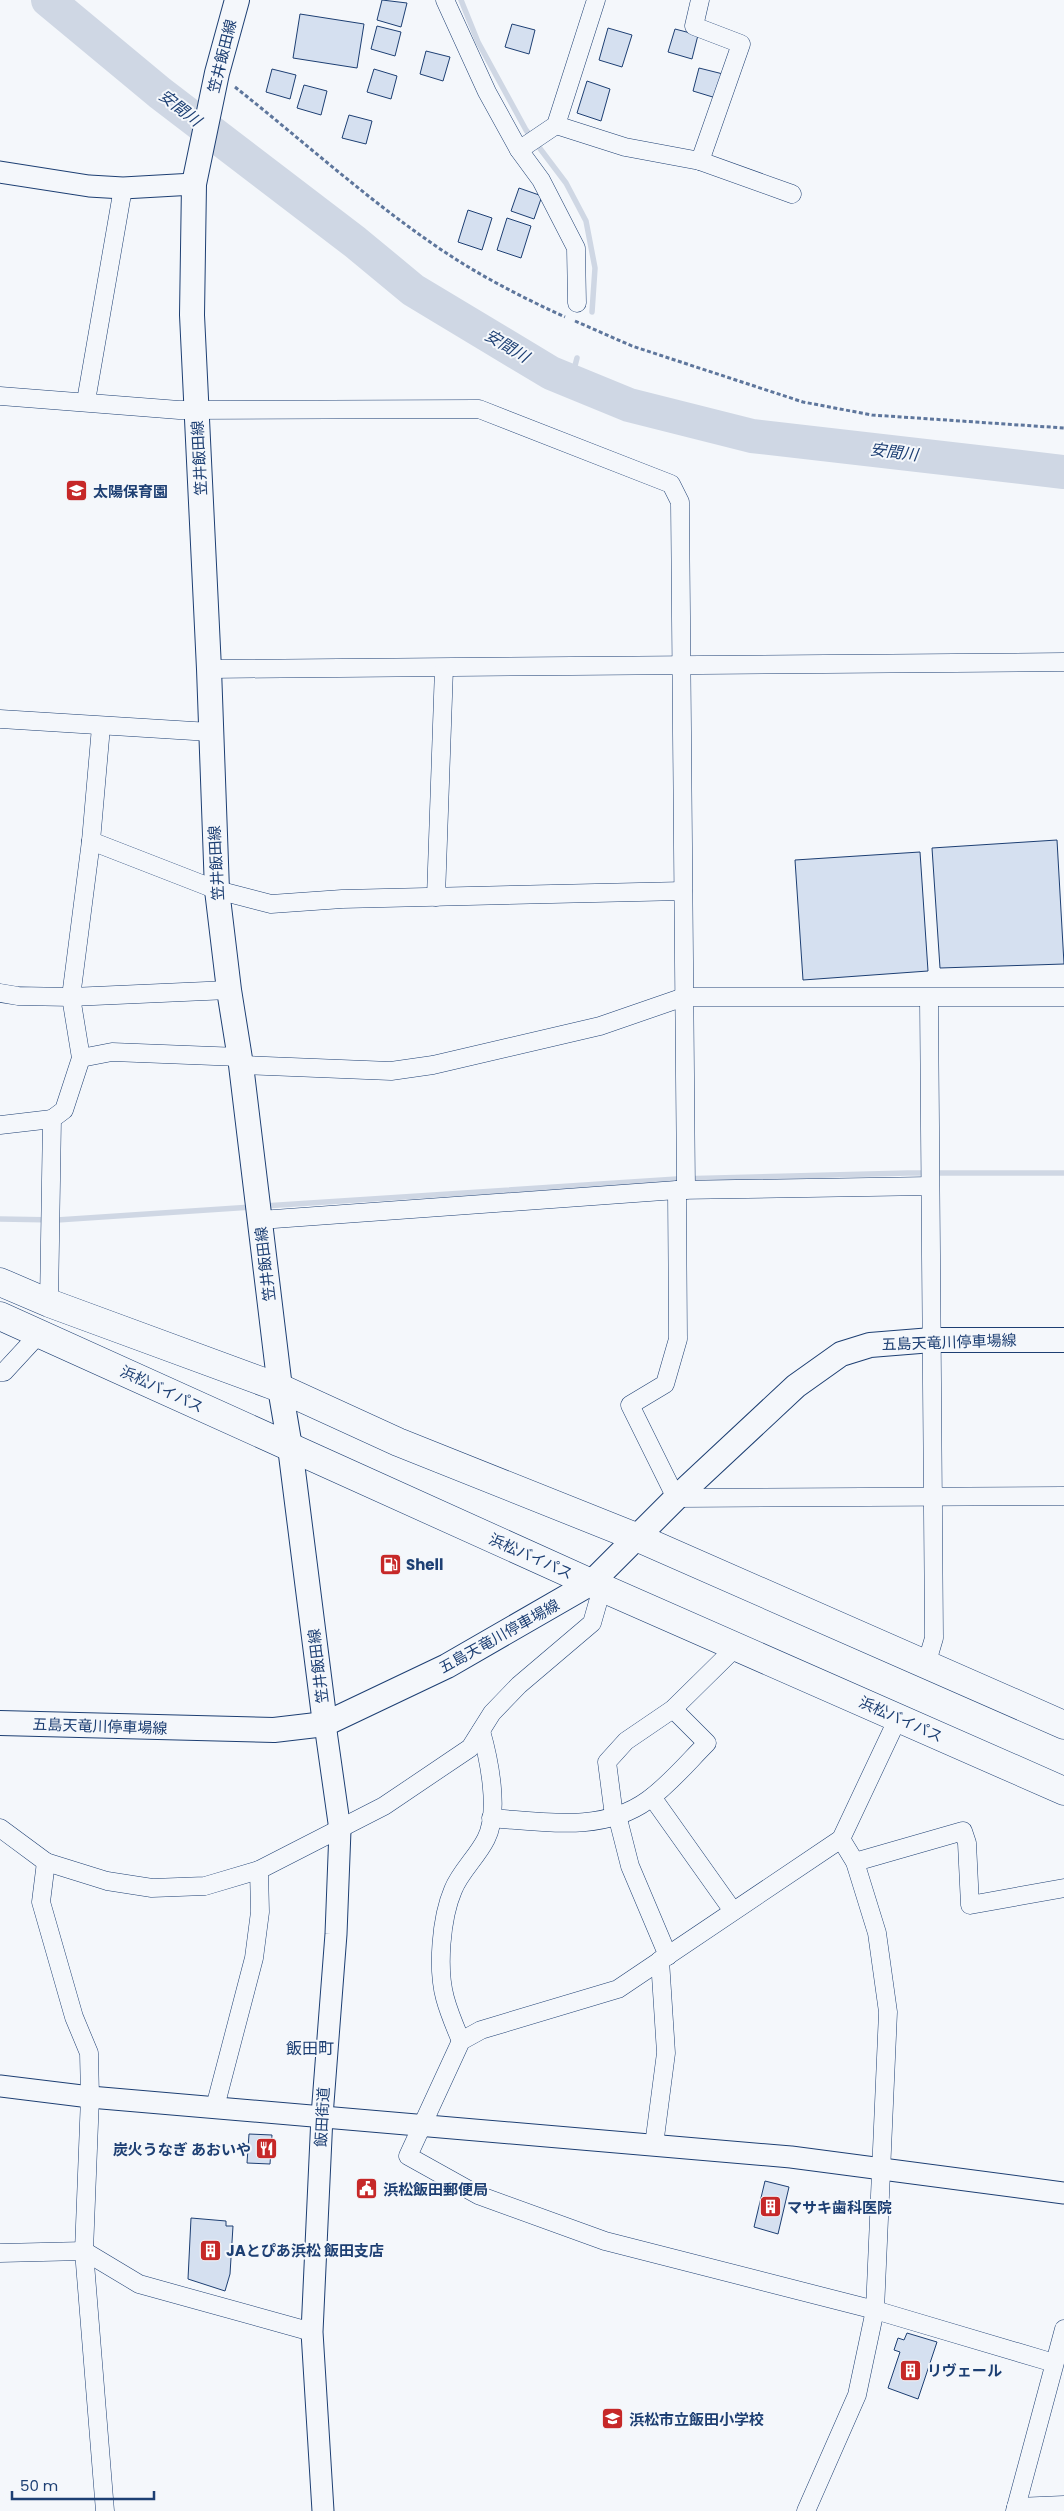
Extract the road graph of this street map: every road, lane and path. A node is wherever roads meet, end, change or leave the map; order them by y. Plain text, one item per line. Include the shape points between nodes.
1 (237, 0) edge
2 (444, 0) edge
3 (596, 0) edge
4 (700, 0) edge
5 (217, 73) junction
6 (556, 125) junction
7 (529, 143) junction
8 (700, 161) junction
9 (0, 172) edge
10 (196, 178) junction
11 (123, 188) junction
12 (792, 194) dead end
13 (577, 303) dead end
14 (0, 396) edge
15 (86, 401) junction
16 (197, 410) junction
17 (1064, 428) edge
18 (1064, 662) edge
19 (680, 664) junction
20 (444, 668) junction
21 (209, 669) junction
22 (0, 719) edge
23 (101, 727) junction
24 (210, 732) junction
25 (91, 841) junction
26 (217, 890) junction
27 (683, 891) junction
28 (436, 897) junction
29 (229, 990) junction
30 (0, 993) edge
31 (71, 997) junction
32 (684, 997) junction
33 (1064, 997) edge
34 (929, 999) junction
35 (81, 1058) junction
36 (241, 1061) junction
37 (52, 1119) junction
38 (0, 1125) edge
39 (930, 1186) junction
40 (682, 1190) junction
41 (260, 1220) junction
42 (0, 1282) edge
43 (49, 1303) junction
44 (0, 1316) edge
45 (40, 1333) junction
46 (932, 1340) junction
47 (1064, 1340) edge
48 (0, 1372) edge
49 (280, 1388) junction
50 (290, 1447) junction
51 (1064, 1496) edge
52 (933, 1497) junction
53 (676, 1498) junction
54 (636, 1537) junction
55 (597, 1586) junction
56 (736, 1647) junction
57 (926, 1665) junction
58 (673, 1709) junction
59 (898, 1718) junction
60 (0, 1723) edge
61 (325, 1724) junction
62 (1064, 1725) edge
63 (481, 1731) junction
64 (1064, 1791) edge
65 (652, 1796) junction
66 (616, 1816) junction
67 (491, 1818) junction
68 (0, 1828) edge
69 (340, 1830) junction
70 (841, 1839) junction
71 (46, 1862) junction
72 (855, 1862) junction
73 (259, 1870) junction
74 (1064, 1888) edge
75 (733, 1911) junction
76 (664, 1958) junction
77 (461, 2041) junction
78 (0, 2086) edge
79 (90, 2097) junction
80 (215, 2107) junction
81 (322, 2116) junction
82 (422, 2126) junction
83 (654, 2146) junction
84 (882, 2170) junction
85 (1064, 2193) edge
86 (84, 2251) junction
87 (0, 2253) edge
88 (875, 2310) junction
89 (1064, 2329) edge
90 (312, 2332) junction
91 (1054, 2363) junction
92 (1064, 2505) edge
93 (1016, 2509) edge
94 (105, 2511) edge
95 (323, 2511) edge
96 (806, 2511) edge

1 - 5 main road, 笠井飯田線
2 - 7 street via 487,92
3 - 6 street
4 - 8 street via 694,26 741,44
5 - 10 main road, 笠井飯田線
5 - 17 path via 388,210 457,260 523,298 632,346 803,402 872,415
6 - 7 street
6 - 8 street via 625,147
7 - 13 street via 541,180 576,248
8 - 12 street
9 - 11 street
10 - 11 street
10 - 16 main road, 笠井飯田線 via 192,315
11 - 15 street
14 - 15 street
15 - 16 street
16 - 19 street via 479,409 671,484 680,502
16 - 21 main road, 笠井飯田線
18 - 19 street
19 - 20 street
19 - 27 street
20 - 21 street
20 - 28 street
21 - 24 main road, 笠井飯田線
22 - 23 street
23 - 24 street
23 - 25 street
24 - 26 main road, 笠井飯田線
25 - 26 street
25 - 31 street
26 - 28 street via 271,904
26 - 29 main road, 笠井飯田線
27 - 28 street
27 - 32 street
29 - 31 street
29 - 36 main road, 笠井飯田線
30 - 31 street
31 - 35 street
32 - 34 street
32 - 36 street via 600,1026 434,1065 391,1071
32 - 40 street
33 - 34 street
34 - 39 street
35 - 36 street via 112,1052
35 - 37 street via 64,1110
36 - 41 main road, 笠井飯田線
37 - 38 street
37 - 43 street
39 - 40 street
39 - 46 street
40 - 41 street
40 - 53 street via 678,1338 665,1384 630,1405
41 - 49 main road, 笠井飯田線
42 - 43 highway
43 - 49 highway
44 - 45 highway, 浜松バイパス
45 - 48 street via 4,1372
45 - 50 highway, 浜松バイパス
46 - 47 main road, 五島天竜川停車場線
46 - 52 street
46 - 53 main road, 五島天竜川停車場線 via 870,1345 841,1354 796,1386
49 - 50 main road, 笠井飯田線
49 - 54 highway via 398,1442
50 - 55 highway, 浜松バイパス
50 - 61 main road, 笠井飯田線
51 - 52 street
52 - 53 street
52 - 57 street via 934,1638
53 - 54 main road, 五島天竜川停車場線
54 - 55 main road, 五島天竜川停車場線
54 - 57 highway
55 - 56 highway, 浜松バイパス
55 - 61 main road, 五島天竜川停車場線 via 447,1666
55 - 63 street via 592,1622 519,1685 492,1713
56 - 58 street
56 - 59 highway, 浜松バイパス
57 - 62 highway
58 - 65 street via 707,1743
58 - 66 street via 626,1741 607,1762
59 - 64 highway, 浜松バイパス
59 - 70 street
60 - 61 main road, 五島天竜川停車場線 via 274,1730
61 - 69 street, 飯田街道
63 - 67 street via 488,1758
63 - 69 street via 470,1748 384,1806
65 - 66 street
65 - 75 street
66 - 67 street via 597,1822 561,1823
66 - 76 street via 630,1866
67 - 77 street via 488,1838 453,1889 444,1923 441,1962 444,1997
68 - 71 street
69 - 73 street
69 - 81 street, 飯田街道 via 336,1934
70 - 72 street
70 - 75 street
71 - 73 street via 107,1882 152,1888 205,1886
71 - 79 street via 42,1902 74,2017 89,2054
72 - 74 street via 963,1831 967,1843 970,1905
72 - 84 street via 877,1933 888,2012
73 - 80 street via 260,1912 254,1958
75 - 76 street
76 - 77 street via 618,1989 481,2030
76 - 83 street via 666,2052
77 - 82 street
78 - 79 street
79 - 80 street
79 - 86 street
80 - 81 street
81 - 82 street
81 - 90 street, 飯田街道
82 - 83 street
82 - 88 street via 408,2156 478,2195 605,2241
83 - 84 street via 791,2157
84 - 85 street
84 - 88 street
86 - 87 street
86 - 90 street via 138,2284
86 - 94 street
88 - 91 street
88 - 96 street via 857,2395
89 - 91 street
90 - 95 street, 飯田街道
91 - 93 street
92 - 93 street

